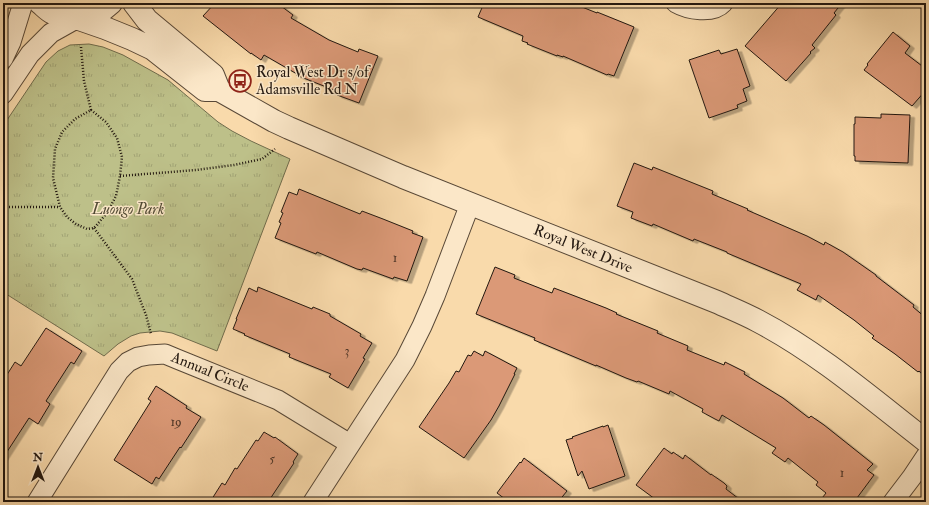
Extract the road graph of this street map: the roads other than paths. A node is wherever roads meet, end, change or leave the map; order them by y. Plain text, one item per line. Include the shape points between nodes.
1 (23, 3) edge
2 (40, 3) edge
3 (111, 3) edge
4 (134, 3) edge
5 (676, 3) edge
6 (723, 3) edge
7 (77, 19) junction
8 (3, 59) edge
9 (219, 90) junction
10 (3, 94) edge
11 (470, 204) junction
12 (926, 441) edge
13 (350, 444) junction
14 (926, 456) edge
15 (37, 502) edge
16 (313, 502) edge
17 (892, 502) edge

1 - 8 street
2 - 7 street, Royal West Drive via 64,18
3 - 7 street via 91,17
4 - 9 street via 147,20 213,75
5 - 6 street via 709,10
7 - 9 street, Royal West Drive via 153,49 205,90
7 - 10 street via 51,33 30,54
9 - 11 street, Royal West Drive via 274,121
11 - 12 street, Royal West Drive via 717,302 758,321 829,366
11 - 13 street via 422,326 405,360
13 - 15 street, Annual Circle via 278,400 165,354 138,357 119,371
13 - 16 street
14 - 17 street

